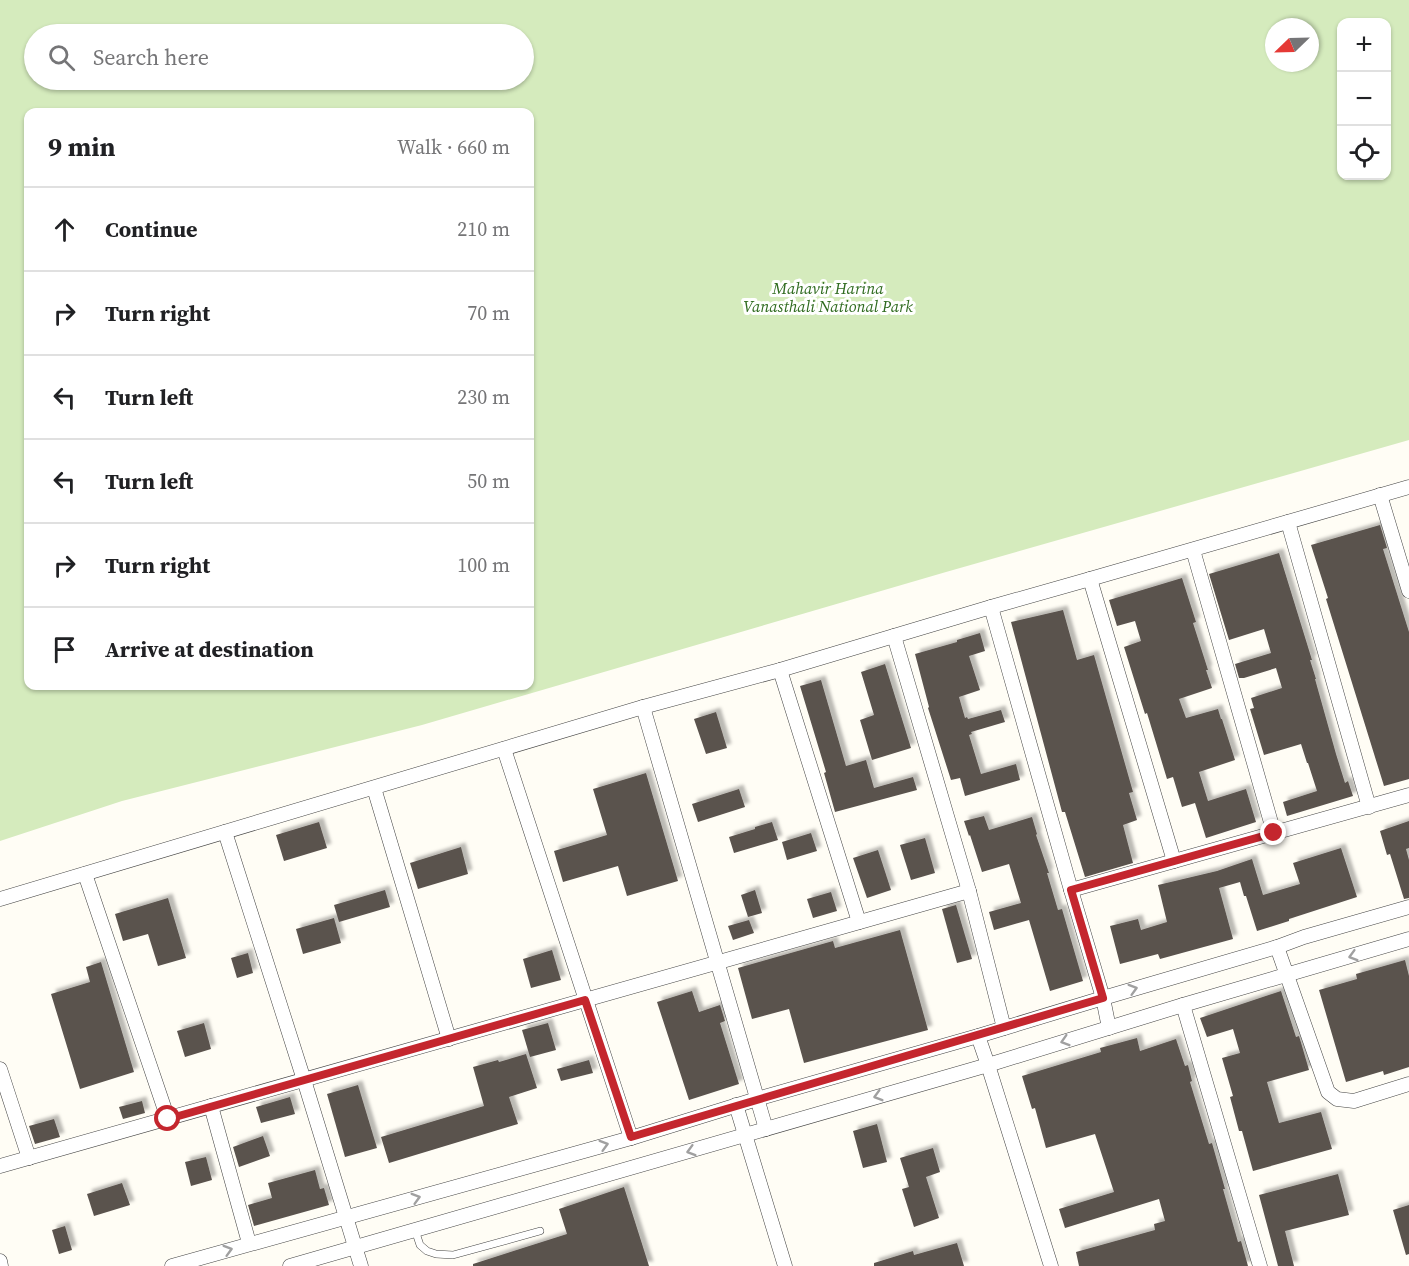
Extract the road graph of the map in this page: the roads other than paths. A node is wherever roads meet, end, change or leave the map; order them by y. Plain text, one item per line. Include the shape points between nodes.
1 (1409, 487) edge
2 (1380, 495) junction
3 (1288, 522) junction
4 (1193, 550) junction
5 (1090, 579) junction
6 (1409, 591) edge
7 (991, 607) junction
8 (894, 636) junction
9 (780, 669) junction
10 (643, 707) junction
11 (504, 749) junction
12 (374, 788) junction
13 (1409, 795) edge
14 (1369, 807) junction
15 (225, 832) junction
16 (1274, 833) junction
17 (1174, 861) junction
18 (85, 874) junction
19 (1071, 890) junction
20 (969, 891) junction
21 (0, 899) edge
22 (1409, 907) edge
23 (859, 922) junction
24 (1409, 939) edge
25 (1276, 947) junction
26 (717, 963) junction
27 (1286, 975) junction
28 (1103, 998) junction
29 (585, 1000) junction
30 (1183, 1005) junction
31 (1004, 1028) junction
32 (1109, 1028) junction
33 (978, 1036) junction
34 (449, 1039) junction
35 (988, 1065) junction
36 (0, 1069) edge
37 (304, 1080) junction
38 (1409, 1084) edge
39 (757, 1099) junction
40 (211, 1106) junction
41 (736, 1106) junction
42 (168, 1119) junction
43 (766, 1129) junction
44 (744, 1135) junction
45 (631, 1137) junction
46 (29, 1158) junction
47 (0, 1166) edge
48 (346, 1217) junction
49 (415, 1230) junction
50 (540, 1231) dead end
51 (249, 1243) junction
52 (356, 1247) junction
53 (0, 1261) edge
54 (1, 1266) edge
55 (172, 1266) edge
56 (290, 1266) edge
57 (361, 1266) edge
58 (785, 1266) edge
59 (1052, 1266) edge
60 (1260, 1266) edge

1 - 2 street
2 - 3 street
2 - 6 street
3 - 4 street
3 - 14 street
4 - 5 street
4 - 16 street
5 - 7 street
5 - 17 street
7 - 8 street
7 - 19 street
8 - 9 street
8 - 20 street
9 - 10 street
9 - 23 street
10 - 11 street
10 - 26 street
11 - 12 street
11 - 29 street
12 - 15 street
12 - 34 street
13 - 14 street
14 - 16 street
15 - 18 street
15 - 37 street
16 - 17 street
17 - 19 street
18 - 21 street
18 - 42 street
19 - 28 street
20 - 23 street
20 - 31 street
22 - 25 street
23 - 26 street
24 -> 27 street
25 - 27 street
28 -> 25 street
26 - 29 street
26 - 39 street
27 - 30 street
27 - 38 street via 1328,1092 1337,1099 1354,1101
28 - 31 street
28 - 32 street
29 - 34 street
29 - 45 street
30 - 32 street
30 - 60 street
31 - 33 street
32 -> 35 street
33 - 35 street
33 - 39 street
34 - 37 street
35 -> 43 street
35 - 59 street
36 - 46 street
37 - 40 street
37 - 48 street
39 - 41 street
39 - 43 street
40 - 42 street
40 - 51 street
41 - 44 street
41 - 45 street
42 - 46 street
43 - 44 street
44 -> 49 street
44 - 58 street
48 -> 45 street
46 - 47 street
48 - 51 street
48 - 52 street
49 - 50 lane via 420,1245 427,1251 453,1255
49 - 52 street
55 -> 51 street
52 - 56 street
52 - 57 street
53 - 54 street

